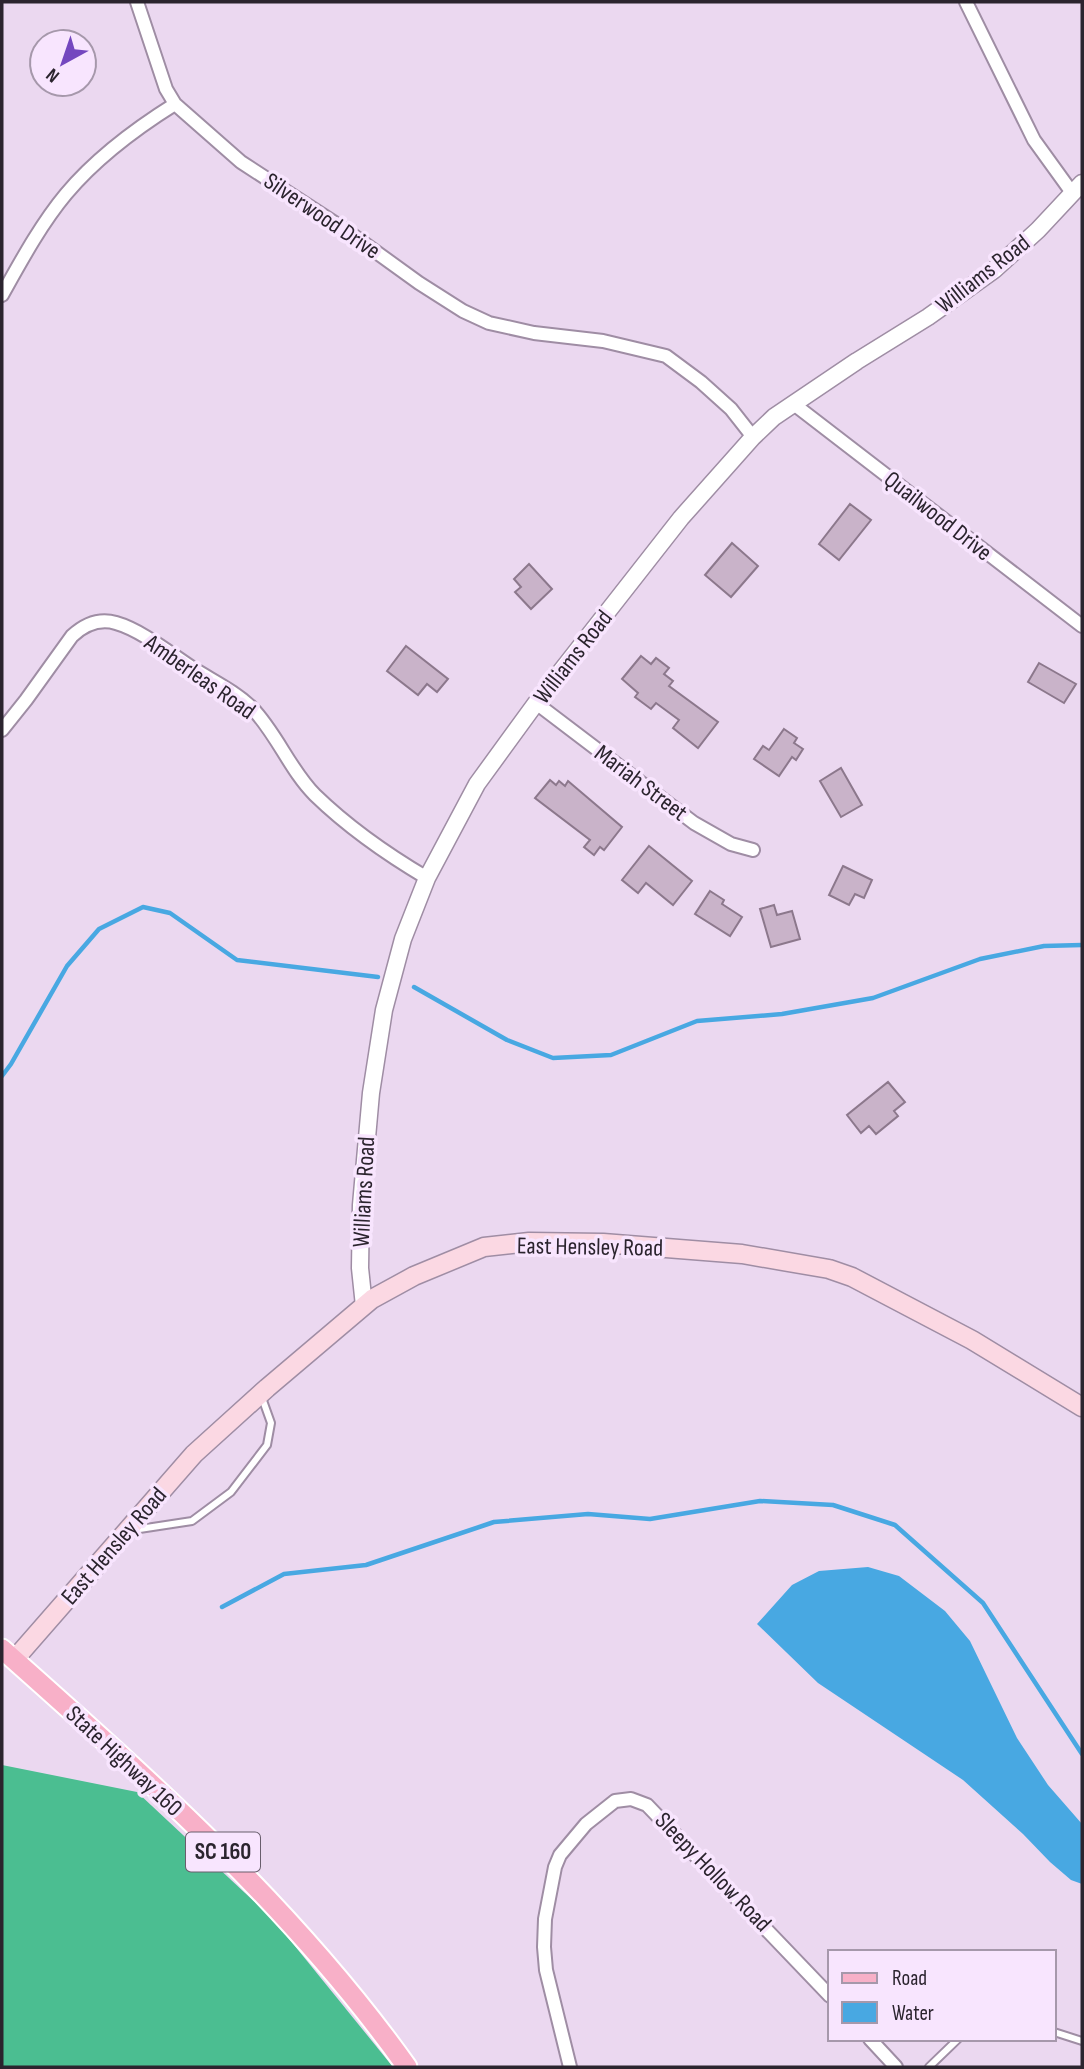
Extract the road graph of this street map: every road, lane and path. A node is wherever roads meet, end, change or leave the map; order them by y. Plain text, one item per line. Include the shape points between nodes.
1 (137, 2) edge
2 (967, 2) edge
3 (175, 103) junction
4 (1077, 188) edge
5 (2, 295) edge
6 (795, 405) junction
7 (753, 437) junction
8 (1082, 626) edge
9 (536, 703) junction
10 (2, 730) edge
11 (753, 850) dead end
12 (427, 878) junction
13 (364, 1306) junction
14 (261, 1394) junction
15 (1080, 1401) edge
16 (127, 1531) junction
17 (8, 1655) edge
18 (828, 1994) edge
19 (1056, 2033) edge
20 (872, 2041) edge
21 (956, 2041) edge
22 (1082, 2041) edge
23 (407, 2067) edge
24 (570, 2067) edge
25 (896, 2067) edge
26 (929, 2067) edge

1 - 3 street, Silverwood Drive
2 - 4 street via 1034,140
3 - 5 street via 137,127 66,194
3 - 7 street, Silverwood Drive via 241,162 463,311 489,323 534,333 603,341 666,356 731,409
4 - 6 street, Williams Road via 994,270
6 - 7 street, Williams Road
6 - 8 street, Quailwood Drive
7 - 9 street, Williams Road via 681,518
9 - 11 street, Mariah Street via 694,823
9 - 12 street, Williams Road via 477,784
10 - 12 street, Amberleas Road via 81,627 115,622 245,703 266,724 314,794 357,831
12 - 13 street, Williams Road via 403,939 384,1010 373,1081 361,1205
13 - 14 main road, East Hensley Road
13 - 15 main road, East Hensley Road via 414,1276 484,1247 603,1243 742,1254 814,1265 852,1277
14 - 16 main road, East Hensley Road via 194,1454
14 - 16 lane via 271,1423 267,1446 231,1492 192,1521
16 - 17 main road, East Hensley Road
17 - 23 main road, State Highway 160 / SC 160 via 280,1910
18 - 24 street, Sleepy Hollow Road via 648,1805 631,1799 615,1801 586,1824 560,1855 545,1919 546,1970
19 - 22 lane
20 - 25 street
21 - 26 lane

